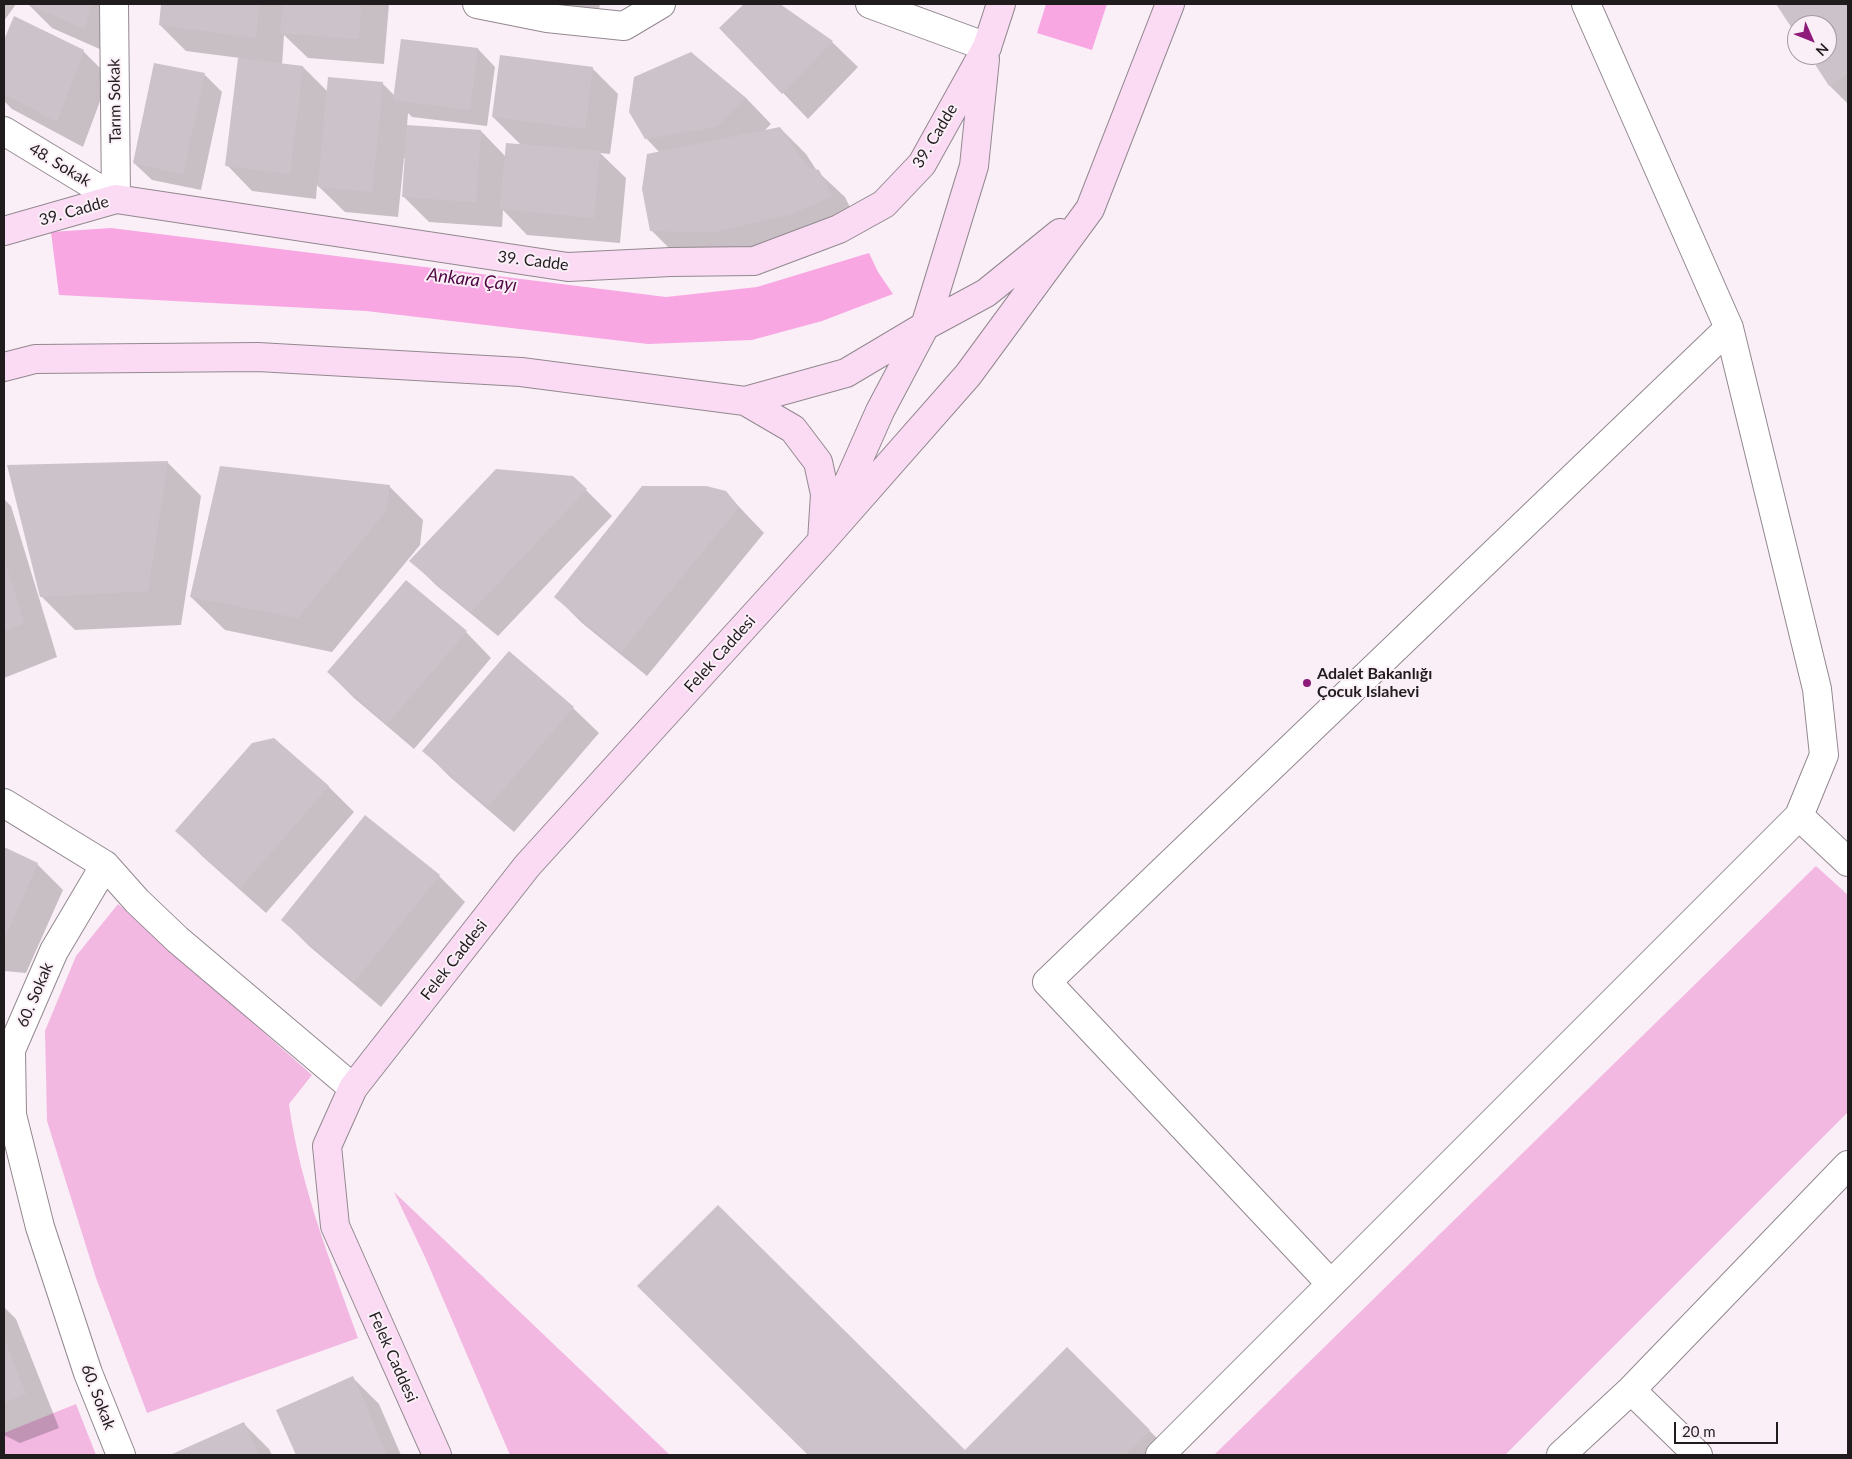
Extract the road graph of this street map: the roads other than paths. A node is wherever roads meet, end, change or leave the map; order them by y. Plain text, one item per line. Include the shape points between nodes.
1 (114, 4) edge
2 (477, 4) edge
3 (661, 4) edge
4 (870, 4) edge
5 (1001, 4) edge
6 (1170, 4) edge
7 (1586, 4) edge
8 (987, 47) junction
9 (4, 131) edge
10 (116, 199) junction
11 (1090, 209) junction
12 (4, 231) edge
13 (925, 326) junction
14 (1730, 328) junction
15 (4, 367) edge
16 (746, 401) junction
17 (822, 542) junction
18 (4, 803) edge
19 (1799, 816) junction
20 (1848, 862) edge
21 (105, 865) junction
22 (354, 1088) junction
23 (1848, 1165) edge
24 (1331, 1284) junction
25 (1631, 1390) junction
26 (121, 1455) edge
27 (437, 1455) edge
28 (1160, 1455) edge
29 (1561, 1455) edge
30 (1698, 1455) edge

1 - 10 street, Tarım Sokak
2 - 3 street via 547,18 624,26
4 - 8 street
5 - 8 main road, 39. Cadde
6 - 11 main road
7 - 14 street
8 - 10 main road, 39. Cadde via 922,164 884,204 839,229 754,261 568,267
8 - 13 main road via 974,166
9 - 10 street, 48. Sokak
10 - 12 main road, 39. Cadde
11 - 13 main road via 986,293
11 - 17 main road, Felek Caddesi via 968,376
13 - 16 main road via 846,373
13 - 17 main road via 880,411
14 - 19 street via 1817,689 1824,755
14 - 24 street via 1047,982
15 - 16 main road via 35,359 258,357 521,372
16 - 17 main road via 793,428 818,462 824,494
17 - 22 main road, Felek Caddesi via 527,866
18 - 21 street
19 - 20 street
19 - 24 street
21 - 22 street via 178,940
21 - 26 street, 60. Sokak via 54,951 11,1050 12,1115 46,1245 88,1373
22 - 27 main road, Felek Caddesi via 327,1146 335,1226
23 - 25 street
24 - 28 street
25 - 29 street
25 - 30 street

